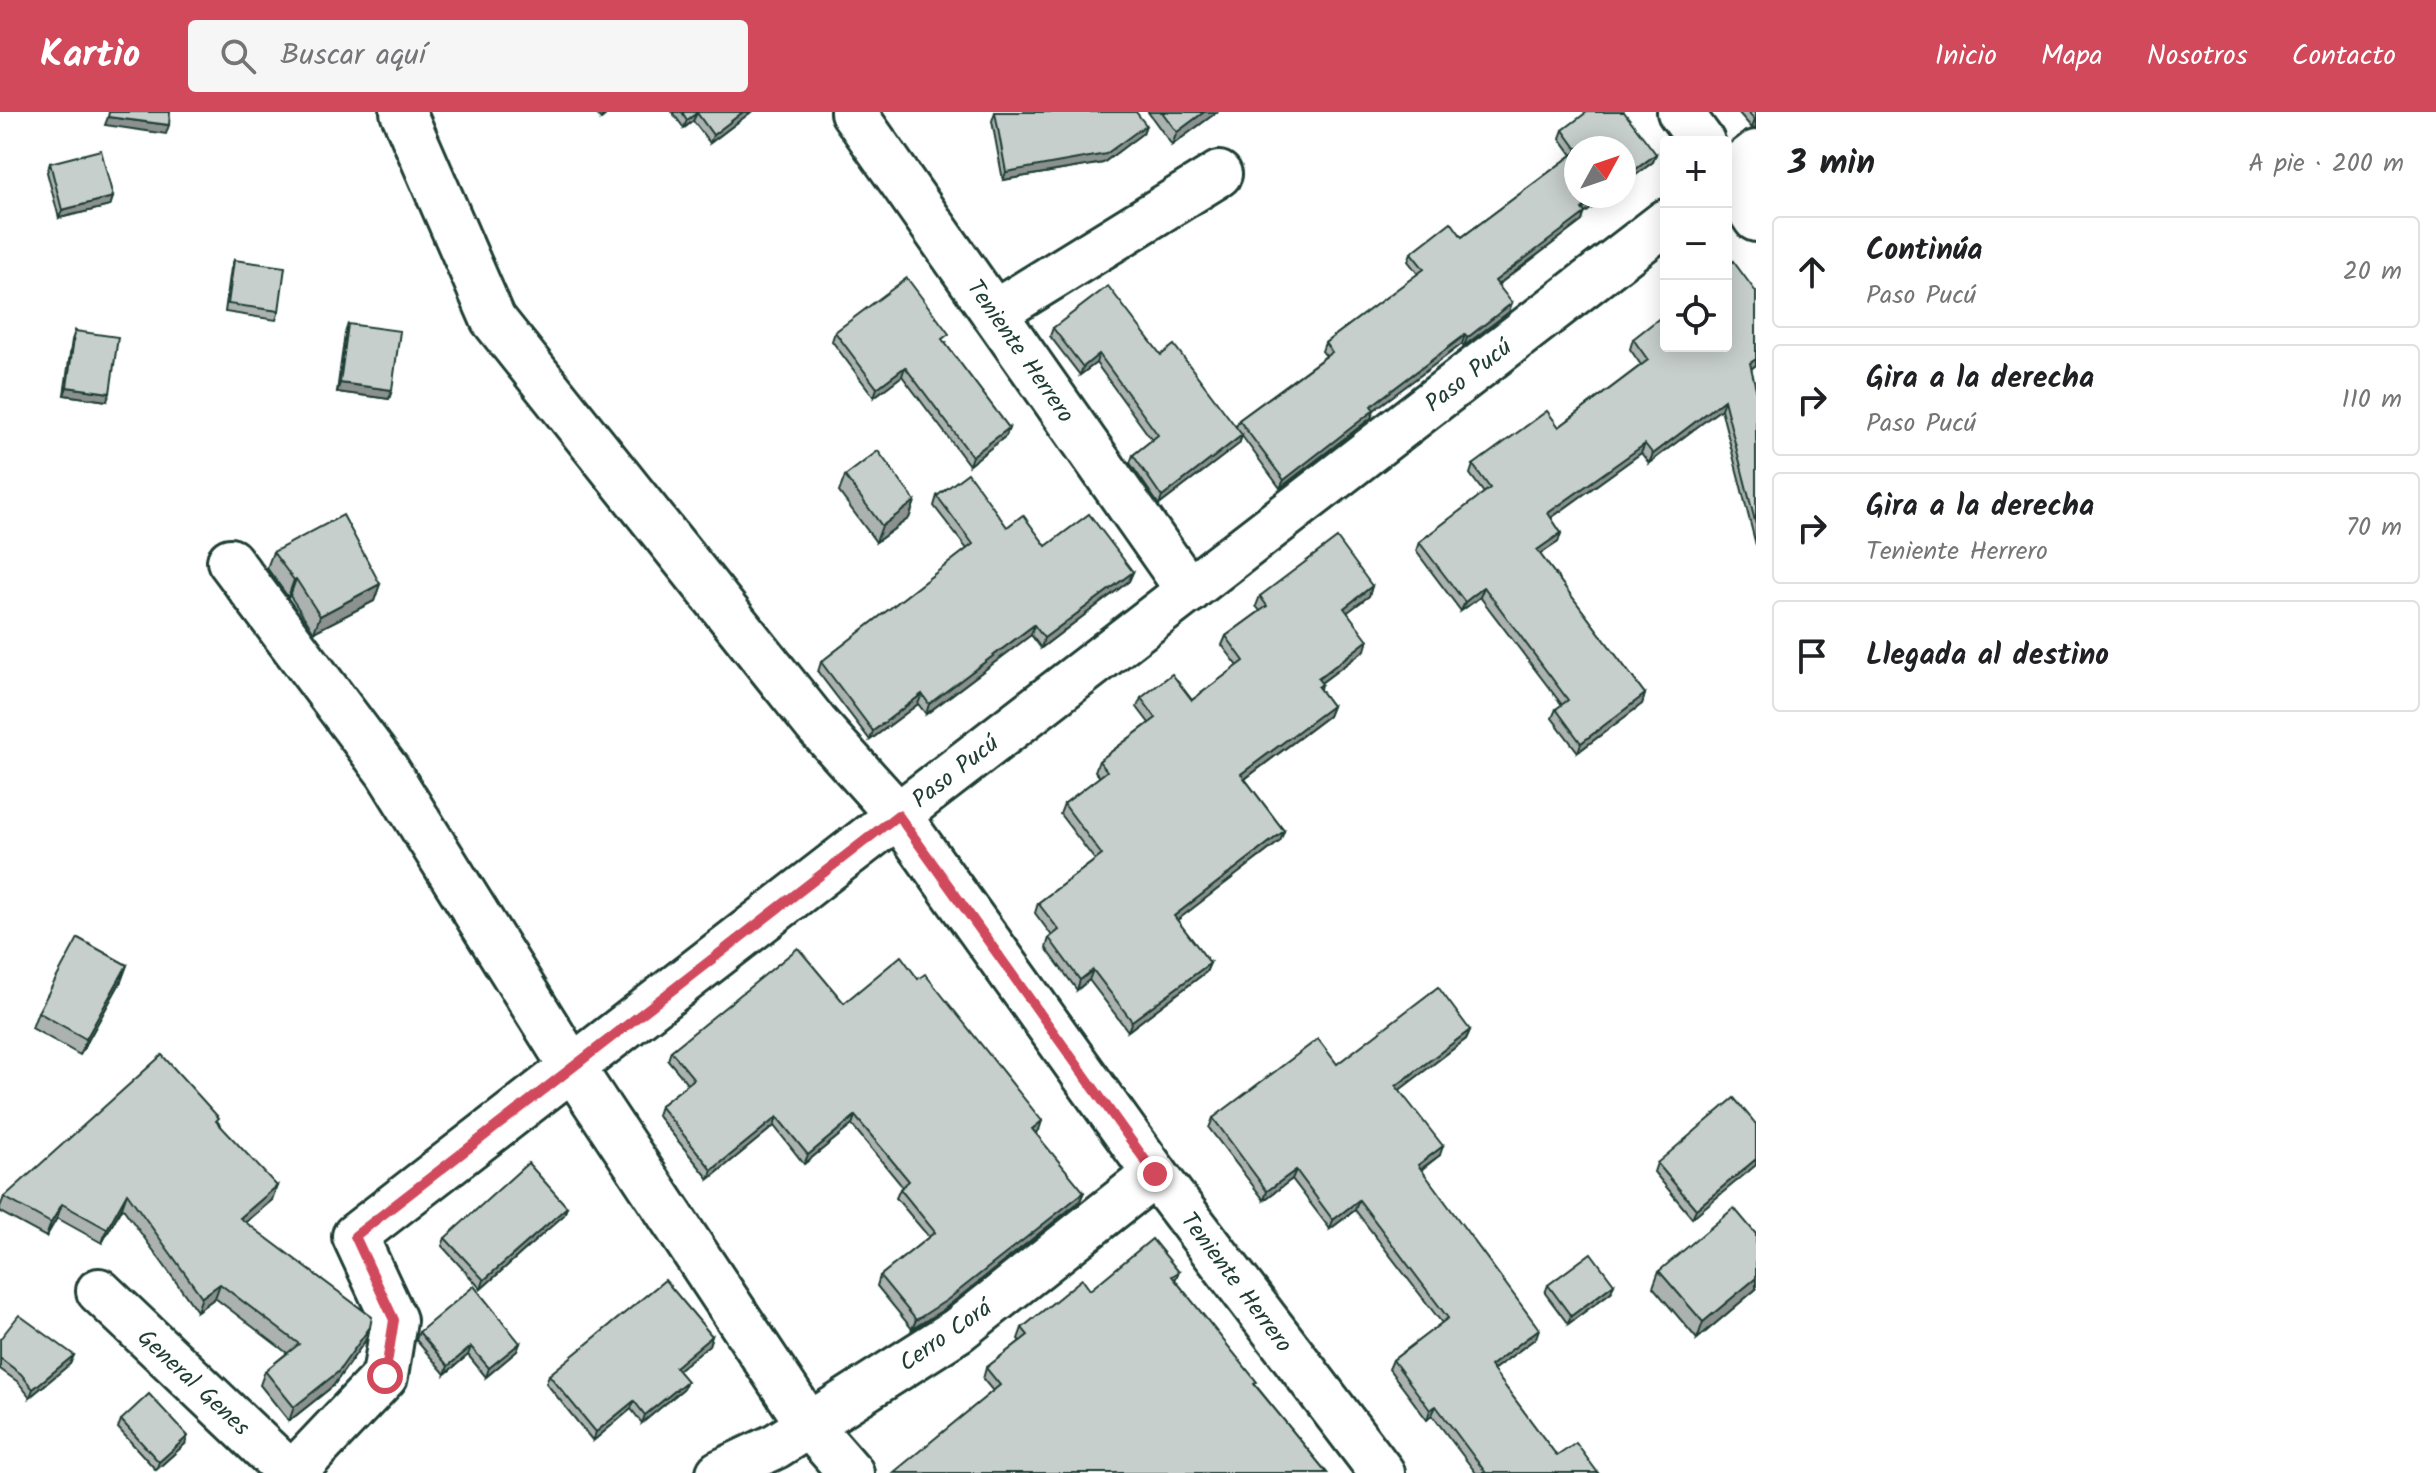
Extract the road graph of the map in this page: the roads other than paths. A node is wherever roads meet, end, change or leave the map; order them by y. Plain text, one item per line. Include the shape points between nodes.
1 (403, 112) edge
2 (853, 112) edge
3 (1680, 112) edge
4 (1698, 136) edge
5 (1756, 153) edge
6 (1732, 171) edge
7 (1219, 174) dead end
8 (1732, 184) edge
9 (1756, 219) edge
10 (1660, 227) edge
11 (994, 313) junction
12 (230, 561) dead end
13 (1189, 591) junction
14 (898, 815) junction
15 (572, 1067) junction
16 (1155, 1174) junction
17 (99, 1291) dead end
18 (809, 1425) junction
19 (292, 1473) edge
20 (719, 1473) edge
21 (851, 1473) edge
22 (1382, 1473) edge

1 - 14 street, Teniente Herrero via 493,319 816,724
2 - 11 street, Teniente Herrero
3 - 4 street
5 - 6 street
7 - 11 street
8 - 9 street
10 - 13 street, Paso Pucú
11 - 13 street, Teniente Herrero
12 - 15 street via 388,772
13 - 14 street, Paso Pucú
14 - 15 street, Paso Pucú
14 - 16 street, Teniente Herrero
15 - 18 street
15 - 19 street, Paso Pucú via 355,1236 394,1320 385,1376
16 - 18 street, Cerro Corá via 958,1330
16 - 22 street, Teniente Herrero
17 - 19 street, General Genes
18 - 20 street, Cerro Corá
18 - 21 street

